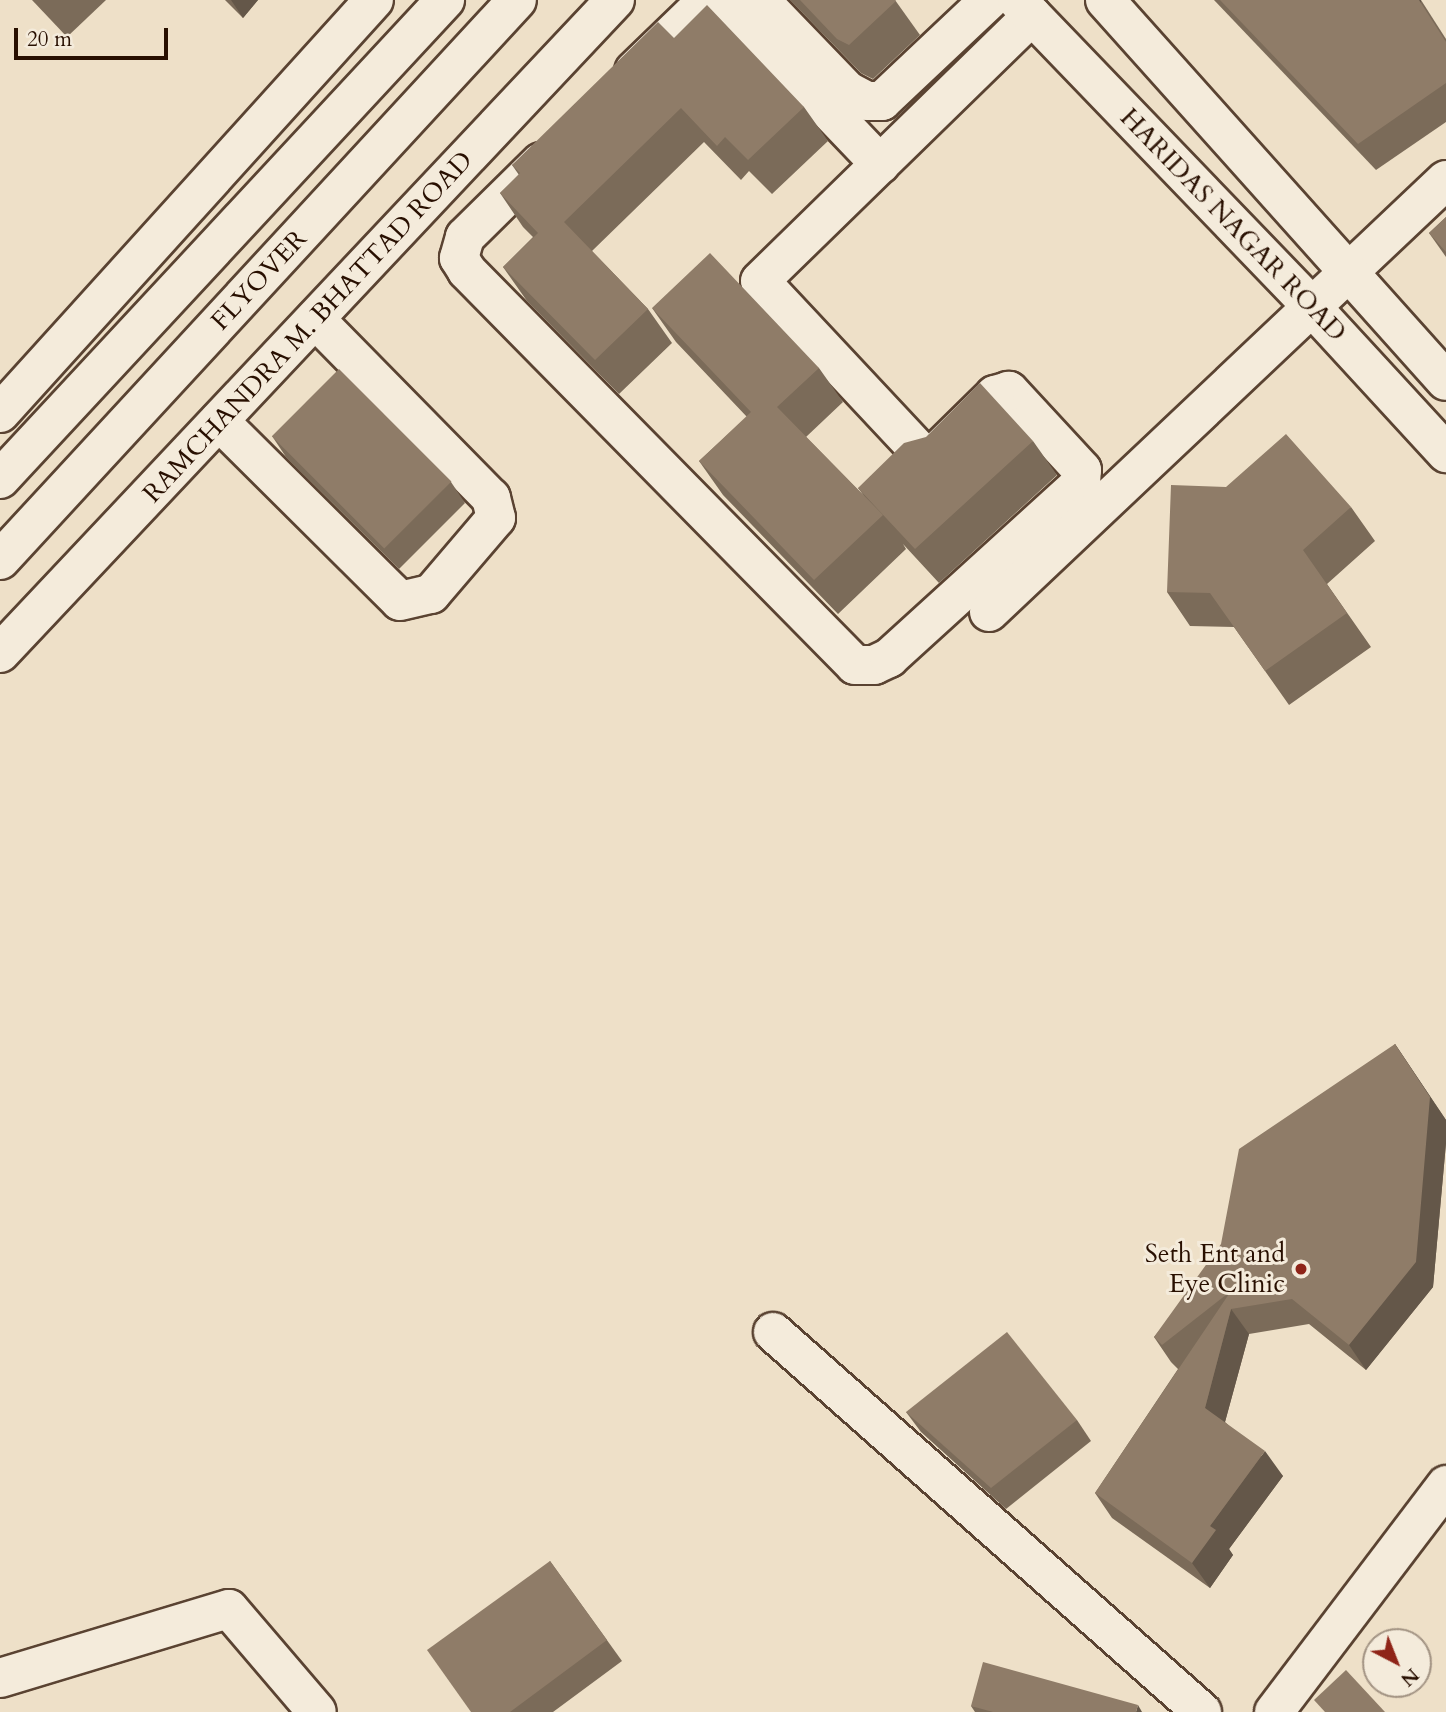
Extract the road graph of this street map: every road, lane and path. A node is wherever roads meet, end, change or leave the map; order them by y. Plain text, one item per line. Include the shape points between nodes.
1 (374, 0) edge
2 (445, 0) edge
3 (517, 0) edge
4 (615, 0) edge
5 (760, 0) edge
6 (989, 0) edge
7 (1105, 0) edge
8 (1025, 8) edge
9 (611, 94) edge
10 (562, 142) edge
11 (880, 164) junction
12 (1446, 180) edge
13 (1348, 272) junction
14 (1311, 306) junction
15 (315, 319) junction
16 (1446, 381) edge
17 (0, 413) edge
18 (219, 421) junction
19 (1446, 453) edge
20 (0, 479) edge
21 (0, 560) edge
22 (989, 612) dead end
23 (0, 653) edge
24 (773, 1332) dead end
25 (1446, 1485) edge
26 (0, 1678) edge
27 (317, 1712) edge
28 (1202, 1712) edge
29 (1274, 1712) edge

1 - 17 street
2 - 20 street, FLYOVER
3 - 21 street, FLYOVER
4 - 15 street, RAMCHANDRA M. BHATTAD ROAD
5 - 6 street via 848,91 867,101 882,101
7 - 13 street, HARIDAS NAGAR ROAD
8 - 11 street
8 - 14 street, HARIDAS NAGAR ROAD
9 - 11 street via 698,9 713,2 729,6
10 - 11 street via 465,237 459,257 477,281 855,664 874,665 889,658 1081,483 1083,470 1009,391 995,395 934,456 923,455 760,281
12 - 13 street
13 - 14 street
13 - 16 street, HARIDAS NAGAR ROAD
14 - 19 street, HARIDAS NAGAR ROAD
14 - 22 street
15 - 18 street, RAMCHANDRA M. BHATTAD ROAD
15 - 18 street via 491,498 496,518 431,594 400,601
18 - 23 street, RAMCHANDRA M. BHATTAD ROAD
24 - 28 street
25 - 29 street
26 - 27 street via 229,1609

